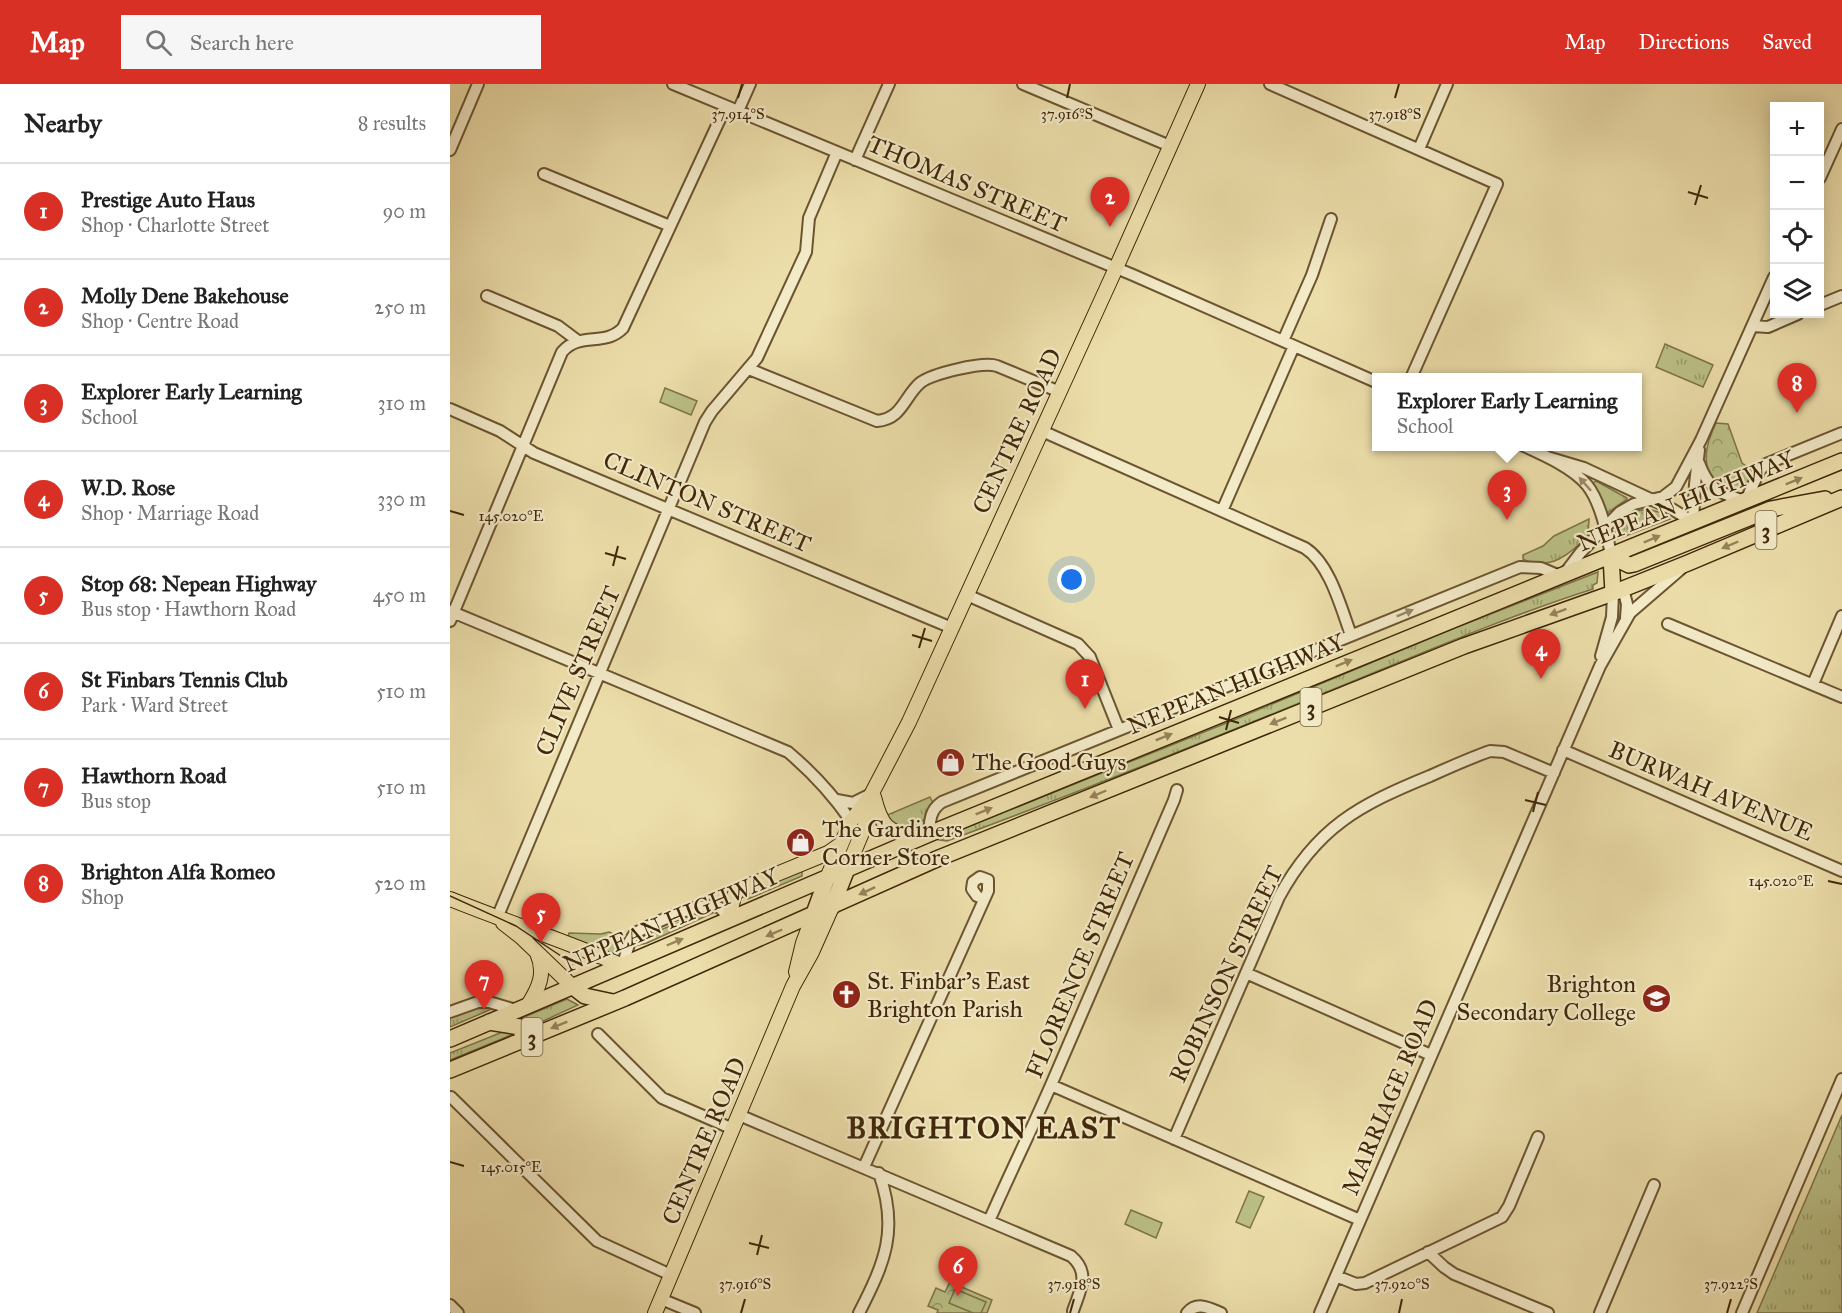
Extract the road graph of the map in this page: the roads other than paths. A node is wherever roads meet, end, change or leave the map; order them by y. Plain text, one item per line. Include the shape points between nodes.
1 (478, 84) edge
2 (673, 84) edge
3 (750, 84) edge
4 (889, 84) edge
5 (1023, 84) edge
6 (1198, 84) edge
7 (1270, 84) edge
8 (1447, 84) edge
9 (726, 106) junction
10 (738, 111) junction
11 (1842, 129) edge
12 (1170, 146) junction
13 (1419, 149) junction
14 (450, 150) edge
15 (837, 152) junction
16 (855, 160) junction
17 (1824, 169) edge
18 (544, 174) dead end
19 (1330, 219) dead end
20 (670, 226) junction
21 (1116, 268) junction
22 (1770, 286) edge
23 (487, 296) dead end
24 (1842, 296) edge
25 (1824, 303) edge
26 (1787, 318) edge
27 (1755, 320) junction
28 (578, 341) junction
29 (1283, 341) junction
30 (1294, 346) junction
31 (749, 369) junction
32 (1413, 373) edge
33 (1372, 380) edge
34 (1060, 392) junction
35 (450, 409) edge
36 (1042, 431) junction
37 (1842, 433) edge
38 (1701, 440) junction
39 (523, 445) junction
40 (1533, 451) edge
41 (1547, 457) junction
42 (1698, 460) junction
43 (1842, 461) edge
44 (1842, 497) edge
45 (1652, 500) junction
46 (1745, 501) junction
47 (669, 509) junction
48 (1222, 511) junction
49 (1752, 517) junction
50 (1694, 522) junction
51 (1605, 526) junction
52 (1692, 542) junction
53 (1611, 556) junction
54 (1689, 563) junction
55 (1562, 575) junction
56 (1618, 591) junction
57 (967, 595) junction
58 (451, 615) edge
59 (1842, 616) edge
60 (1668, 624) dead end
61 (1622, 626) junction
62 (952, 628) junction
63 (1351, 635) junction
64 (1600, 666) junction
65 (600, 673) junction
66 (1813, 684) junction
67 (1842, 697) edge
68 (1119, 730) junction
69 (1563, 750) junction
70 (1554, 773) junction
71 (1177, 790) dead end
72 (872, 792) junction
73 (837, 800) junction
74 (852, 821) junction
75 (924, 836) junction
76 (841, 844) junction
77 (939, 858) junction
78 (847, 869) junction
79 (1842, 871) edge
80 (827, 878) junction
81 (450, 899) edge
82 (984, 899) dead end
83 (832, 907) junction
84 (813, 916) junction
85 (497, 918) junction
86 (729, 919) junction
87 (536, 951) junction
88 (622, 965) junction
89 (1246, 973) junction
90 (572, 986) junction
91 (793, 986) junction
92 (613, 1002) junction
93 (522, 1008) junction
94 (450, 1012) edge
95 (489, 1022) junction
96 (598, 1034) dead end
97 (450, 1039) edge
98 (522, 1041) junction
99 (1431, 1055) junction
100 (450, 1070) edge
101 (1842, 1079) edge
102 (1051, 1085) junction
103 (451, 1097) edge
104 (739, 1115) junction
105 (733, 1129) junction
106 (1538, 1137) dead end
107 (1174, 1139) junction
108 (864, 1167) junction
109 (879, 1173) junction
110 (1654, 1185) dead end
111 (1360, 1220) junction
112 (989, 1221) junction
113 (1428, 1252) junction
114 (670, 1275) junction
115 (1336, 1276) junction
116 (661, 1299) junction
117 (450, 1305) edge
118 (1073, 1311) dead end
119 (458, 1313) edge
120 (655, 1313) edge
121 (695, 1313) edge
122 (859, 1313) edge
123 (1187, 1313) edge
124 (1221, 1313) edge
125 (1320, 1313) edge
126 (1548, 1313) edge
127 (1600, 1313) edge
128 (1742, 1313) edge

1 - 14 street
2 - 9 street, THOMAS STREET
3 - 10 street
4 - 16 street
5 - 12 street
6 - 12 main road, CENTRE ROAD
7 - 13 street
8 - 13 street
9 - 10 street, THOMAS STREET
9 - 20 street
10 - 15 street, THOMAS STREET
11 - 17 street
12 - 21 main road, CENTRE ROAD
13 - 32 street via 1497,184
15 - 16 street, THOMAS STREET
15 - 31 street, CLIVE STREET via 809,218 806,252
16 - 21 street, THOMAS STREET
18 - 20 street
19 - 29 street via 1312,275
20 - 28 street via 623,328 604,339
21 - 29 street, THOMAS STREET
21 - 34 main road, CENTRE ROAD
22 - 27 street
23 - 28 street via 558,326
24 - 25 street
26 - 27 street via 1776,322
27 - 38 street
28 - 39 street via 566,347 558,359
29 - 30 street, THOMAS STREET
30 - 33 street, THOMAS STREET
30 - 48 street
31 - 34 street via 877,421 895,415 924,380 988,364
31 - 47 street, CLIVE STREET via 709,416
34 - 36 main road, CENTRE ROAD
35 - 39 street, CLINTON STREET
36 - 48 street
36 - 57 main road, CENTRE ROAD
37 - 46 street via 1766,464
38 - 42 street
38 - 45 street via 1676,487
39 - 47 street, CLINTON STREET
39 - 58 street
40 - 41 street
41 - 45 street via 1584,468
51 -> 41 street via 1587,486
42 - 46 street via 1711,487
42 - 50 street
46 -> 43 highway, NEPEAN HIGHWAY / 3
44 - 49 highway via 1783,506
44 -> 54 highway, NEPEAN HIGHWAY / 3
45 - 50 street
45 - 51 street via 1625,508
46 - 49 highway
46 - 50 highway, NEPEAN HIGHWAY / 3
47 - 62 street, CLINTON STREET
47 - 65 street, CLIVE STREET
48 - 63 street via 1311,551 1325,569
49 - 52 highway
50 - 52 highway
53 -> 50 highway, NEPEAN HIGHWAY / 3
51 - 53 street
51 - 55 street
52 - 53 highway via 1635,564
52 - 54 highway
53 - 55 highway, NEPEAN HIGHWAY / 3
53 - 56 highway
54 - 56 highway, NEPEAN HIGHWAY / 3
54 - 61 street, MARRIAGE ROAD via 1633,610
63 -> 55 street via 1518,567 1537,567
75 -> 55 highway, NEPEAN HIGHWAY / 3
56 - 61 street via 1628,611
56 - 64 street, MARRIAGE ROAD
56 -> 77 highway, NEPEAN HIGHWAY / 3 via 1464,646
57 - 62 main road, CENTRE ROAD
57 - 68 street via 1078,644 1090,657
58 - 65 street
59 - 66 street
60 - 66 street
61 - 64 street, MARRIAGE ROAD
62 - 72 main road, CENTRE ROAD
63 - 68 street
64 - 69 street, MARRIAGE ROAD
65 - 73 street via 788,752
65 - 85 street, CLIVE STREET
66 - 67 street
68 - 75 street via 942,802 932,812
69 - 70 street, MARRIAGE ROAD
69 - 79 street, BURWAH AVENUE
70 - 89 street, ROBINSON STREET via 1494,750 1361,807 1320,838 1299,865
70 - 99 street, MARRIAGE ROAD
71 - 102 street, FLORENCE STREET
72 - 73 street via 856,802
72 - 74 main road, CENTRE ROAD
72 - 75 main road via 884,824 897,832
72 - 78 main road, CENTRE ROAD via 866,823
73 - 74 street
74 - 76 main road, CENTRE ROAD
75 - 77 highway
75 - 78 highway, NEPEAN HIGHWAY / 3
76 - 80 main road, CENTRE ROAD
76 - 86 main road via 736,891
77 -> 83 highway, NEPEAN HIGHWAY / 3
78 - 80 highway, NEPEAN HIGHWAY / 3
78 - 83 highway, CENTRE ROAD
80 - 84 highway, CENTRE ROAD
80 - 86 highway, NEPEAN HIGHWAY / 3
81 - 85 main road
82 - 108 street
83 - 84 highway, NEPEAN HIGHWAY / 3
83 - 91 main road, CENTRE ROAD
84 - 91 main road, CENTRE ROAD
84 -> 92 highway, NEPEAN HIGHWAY / 3
85 - 87 main road
85 - 88 main road
88 -> 86 highway, NEPEAN HIGHWAY / 3
86 - 88 street via 723,910 710,905 694,907 635,933
87 - 90 main road
87 - 93 main road via 541,962 541,980
88 - 90 highway, NEPEAN HIGHWAY / 3
89 - 99 street
89 - 107 street, ROBINSON STREET
90 - 92 highway via 585,996
90 - 93 highway, NEPEAN HIGHWAY / 3
91 - 104 main road, CENTRE ROAD
92 -> 98 highway, NEPEAN HIGHWAY / 3
93 - 94 street via 478,1002
93 - 95 highway, NEPEAN HIGHWAY / 3
95 - 97 highway, NEPEAN HIGHWAY / 3
95 - 98 highway via 520,1026
96 - 105 street via 663,1098
98 - 100 highway, NEPEAN HIGHWAY / 3
99 - 111 street, MARRIAGE ROAD
101 - 128 street
102 - 107 street
102 - 112 street, FLORENCE STREET
103 - 114 street via 597,1241
104 - 105 main road, CENTRE ROAD
104 - 108 street
105 - 114 main road, CENTRE ROAD
106 - 113 street via 1502,1217
107 - 111 street
108 - 109 street
109 - 112 street
109 - 122 street via 888,1208 889,1238
110 - 127 street
111 - 115 street, MARRIAGE ROAD
112 - 118 street via 1075,1260 1083,1273
113 - 115 street via 1365,1283 1356,1284
113 - 126 street via 1454,1274
114 - 116 main road, CENTRE ROAD
115 - 125 street, MARRIAGE ROAD
116 - 120 main road, CENTRE ROAD
116 - 121 street
117 - 119 street
123 - 124 street via 1199,1306

